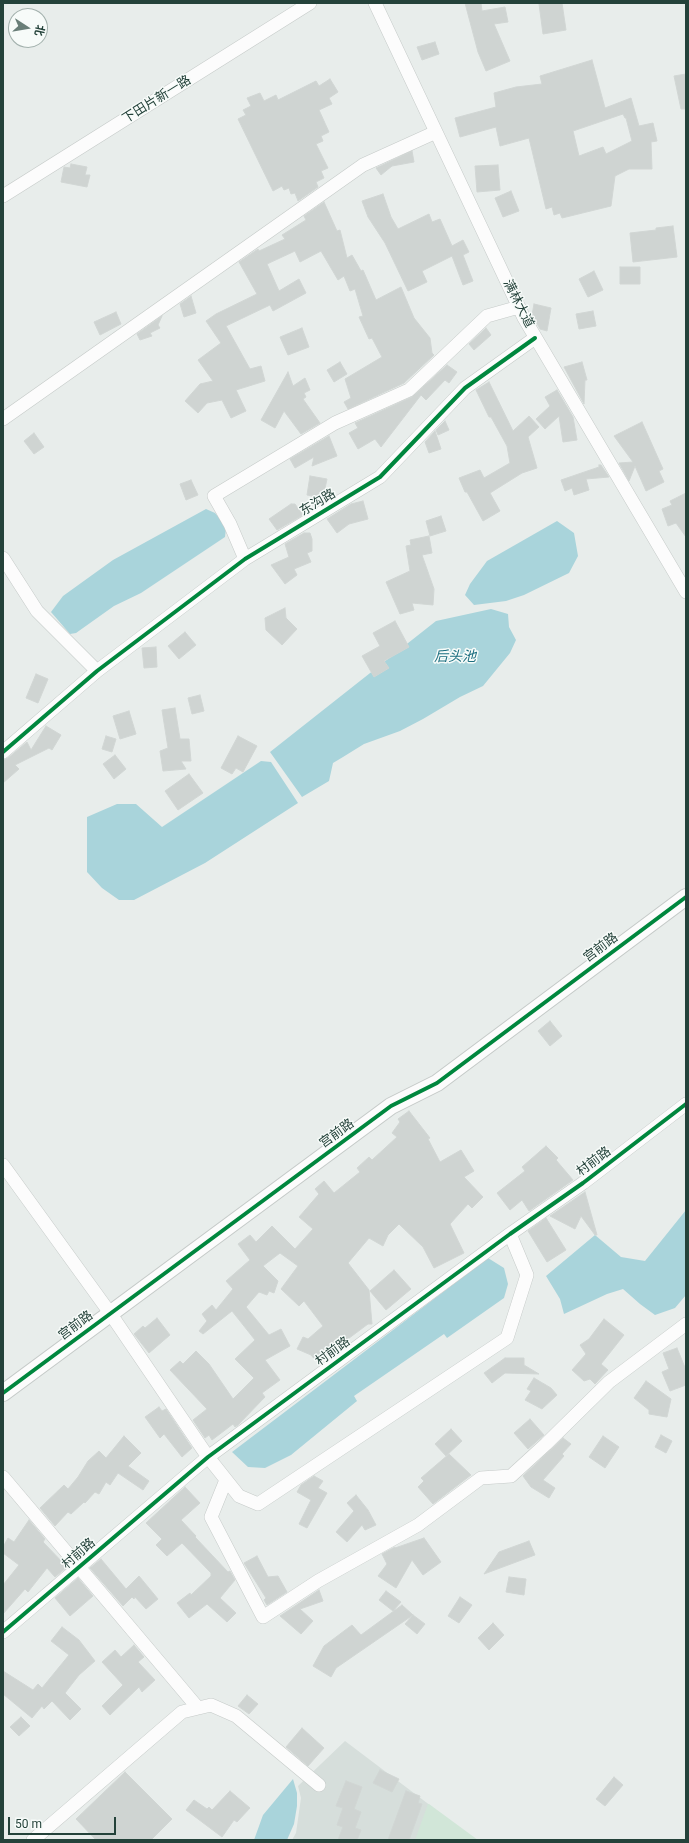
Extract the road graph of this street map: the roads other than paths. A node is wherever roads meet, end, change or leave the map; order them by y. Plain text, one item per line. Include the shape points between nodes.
1 (310, 3) edge
2 (375, 3) edge
3 (436, 132) junction
4 (3, 196) edge
5 (519, 307) junction
6 (536, 338) junction
7 (3, 420) edge
8 (3, 558) edge
9 (245, 559) junction
10 (686, 592) edge
11 (97, 671) junction
12 (3, 752) edge
13 (686, 897) edge
14 (686, 1104) edge
15 (3, 1165) edge
16 (510, 1234) junction
17 (110, 1313) junction
18 (686, 1324) edge
19 (3, 1393) edge
20 (208, 1457) junction
21 (3, 1477) edge
22 (226, 1480) junction
23 (79, 1567) junction
24 (3, 1632) edge
25 (198, 1708) junction
26 (319, 1785) dead end
27 (33, 1840) edge

1 - 4 street, 下田片新一路
2 - 3 street, 满林大道
3 - 5 street, 满林大道
3 - 7 street via 363,165
5 - 6 street, 满林大道
5 - 9 street via 487,316 409,390 335,423 214,496
6 - 9 street, 东沟路 via 465,388 380,477
6 - 10 street, 满林大道
8 - 11 street via 37,611
9 - 11 street, 东沟路
11 - 12 street, 东沟路
13 - 17 street, 宫前路 via 437,1083 391,1106
14 - 16 street, 村前路
15 - 17 street
16 - 20 street, 村前路
16 - 22 street via 527,1275 507,1338 258,1504 239,1496
17 - 19 street, 宫前路
17 - 20 street
18 - 22 street via 609,1382 511,1476 481,1478 418,1525 318,1581 263,1617 211,1517
20 - 22 street
20 - 23 street, 村前路
21 - 23 street
23 - 24 street, 村前路
23 - 25 street
25 - 26 street via 211,1705 236,1716
25 - 27 street via 182,1712

